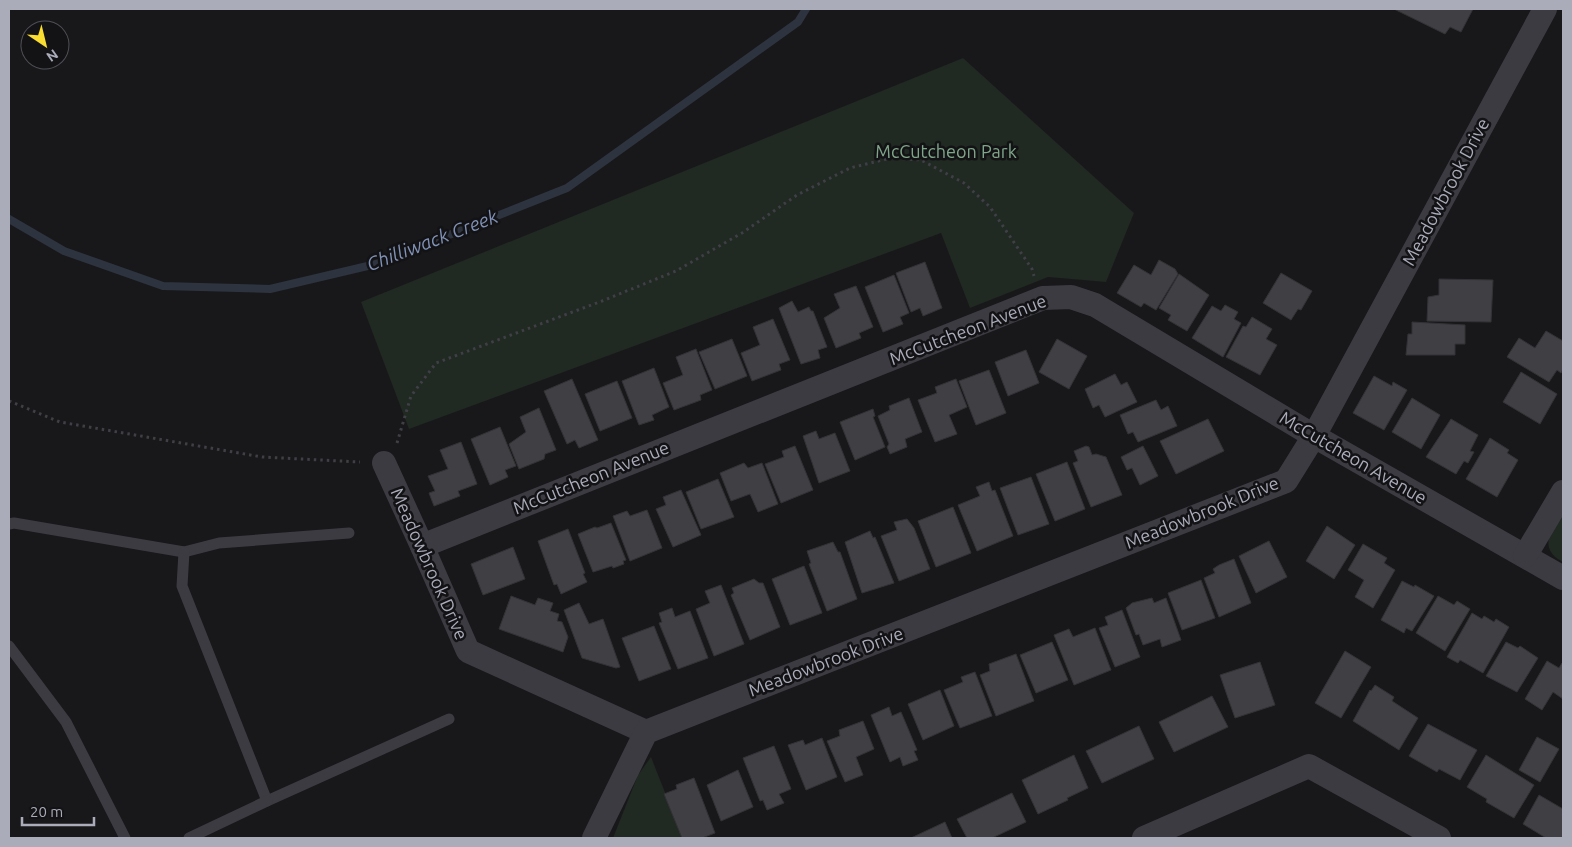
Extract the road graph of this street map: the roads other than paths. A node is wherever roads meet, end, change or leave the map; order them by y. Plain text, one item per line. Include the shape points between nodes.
1 (1545, 9) edge
2 (1314, 436) junction
3 (384, 463) road end
4 (1563, 492) edge
5 (9, 524) edge
6 (349, 533) dead end
7 (422, 546) junction
8 (184, 552) junction
9 (1525, 556) junction
10 (1563, 578) edge
11 (9, 646) edge
12 (449, 719) dead end
13 (646, 732) junction
14 (267, 801) junction
15 (125, 838) edge
16 (190, 838) edge
17 (594, 838) edge
18 (1144, 838) edge
19 (1439, 838) edge

1 - 2 street, Meadowbrook Drive
2 - 7 street, McCutcheon Avenue via 1095,305 1071,298 1043,298
2 - 9 street, McCutcheon Avenue
2 - 13 street, Meadowbrook Drive via 1286,481
3 - 7 street, Meadowbrook Drive
4 - 9 street
5 - 8 lane
6 - 8 lane via 219,543
7 - 13 street, Meadowbrook Drive via 468,651
8 - 14 lane via 182,586
9 - 10 street, McCutcheon Avenue
11 - 15 lane via 66,722
12 - 14 lane
13 - 17 street
14 - 16 lane
18 - 19 street via 1310,766

